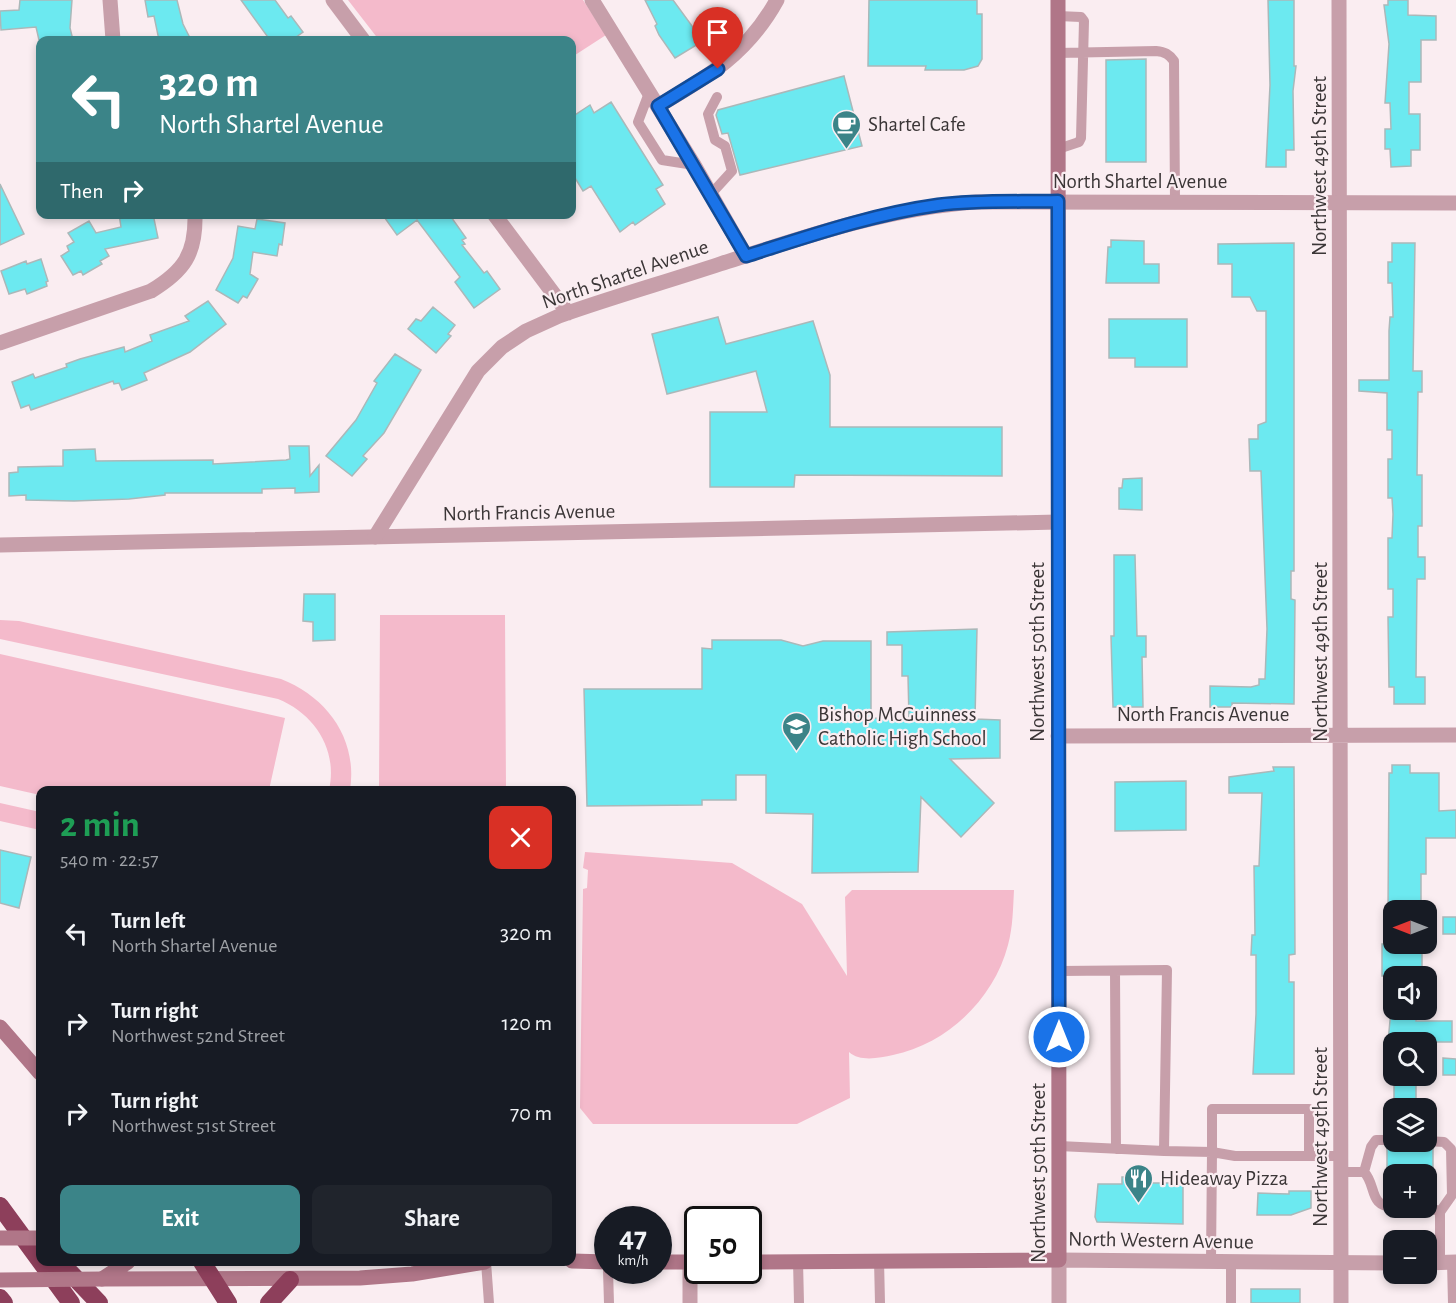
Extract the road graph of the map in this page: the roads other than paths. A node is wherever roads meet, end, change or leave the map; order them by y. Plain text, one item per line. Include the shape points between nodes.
1 (110, 0) edge
2 (333, 0) edge
3 (592, 0) edge
4 (777, 0) edge
5 (1058, 0) edge
6 (1340, 0) edge
7 (1058, 16) junction
8 (113, 36) edge
9 (360, 36) edge
10 (1083, 52) junction
11 (1058, 53) junction
12 (649, 93) junction
13 (717, 97) dead end
14 (658, 106) junction
15 (1058, 149) junction
16 (694, 165) junction
17 (711, 194) junction
18 (1058, 201) junction
19 (1175, 202) junction
20 (1456, 202) edge
21 (1340, 203) junction
22 (195, 219) edge
23 (498, 219) edge
24 (746, 256) junction
25 (568, 312) junction
26 (0, 343) edge
27 (1058, 522) junction
28 (375, 537) junction
29 (0, 545) edge
30 (1342, 734) junction
31 (1456, 735) edge
32 (1058, 736) junction
33 (1060, 971) junction
34 (1115, 971) junction
35 (0, 1027) edge
36 (36, 1068) edge
37 (1383, 1140) edge
38 (1437, 1142) edge
39 (1059, 1146) junction
40 (1116, 1149) junction
41 (1164, 1151) junction
42 (1212, 1152) junction
43 (1309, 1156) junction
44 (1341, 1156) junction
45 (1341, 1172) junction
46 (1364, 1172) junction
47 (0, 1197) edge
48 (0, 1206) edge
49 (1383, 1206) edge
50 (1437, 1210) edge
51 (1440, 1212) junction
52 (36, 1235) edge
53 (0, 1238) edge
54 (36, 1239) edge
55 (36, 1255) edge
56 (879, 1260) junction
57 (1059, 1260) junction
58 (798, 1261) junction
59 (1211, 1261) junction
60 (576, 1262) edge
61 (594, 1262) edge
62 (762, 1262) edge
63 (1231, 1262) junction
64 (1444, 1262) edge
65 (1340, 1263) junction
66 (1383, 1263) edge
67 (44, 1266) edge
68 (64, 1266) edge
69 (123, 1266) edge
70 (205, 1266) edge
71 (461, 1266) edge
72 (485, 1266) edge
73 (111, 1277) junction
74 (0, 1280) edge
75 (214, 1280) junction
76 (290, 1280) junction
77 (608, 1284) edge
78 (692, 1284) edge
79 (0, 1298) edge
80 (4, 1303) edge
81 (71, 1303) edge
82 (99, 1303) edge
83 (228, 1303) edge
84 (269, 1303) edge
85 (489, 1303) edge
86 (609, 1303) edge
87 (690, 1303) edge
88 (799, 1303) edge
89 (880, 1303) edge
90 (1059, 1303) edge
91 (1231, 1303) edge
92 (1341, 1303) edge
93 (1454, 1303) edge

1 - 8 street
2 - 9 street
3 - 12 street
4 - 14 street via 732,59
5 - 7 main road, Northwest 50th Street
6 - 21 street, Northwest 49th Street
7 - 10 lane via 1081,17 1084,21
7 - 11 main road, Northwest 50th Street
10 - 11 lane
10 - 15 lane via 1082,138
10 - 19 lane via 1156,51 1165,52 1174,61
11 - 15 main road, Northwest 50th Street
12 - 14 street
12 - 16 lane via 638,122 662,160
13 - 17 lane via 708,114 715,140 725,146 732,171
14 - 16 street
15 - 18 main road, Northwest 50th Street
16 - 17 street
17 - 24 street
18 - 19 street, North Shartel Avenue
18 - 24 street, North Shartel Avenue via 976,202 914,209
18 - 27 main road, Northwest 50th Street
19 - 21 street, North Shartel Avenue
20 - 21 street, North Shartel Avenue
21 - 30 street, Northwest 49th Street
22 - 26 street via 188,259 172,279 151,291
23 - 25 street
24 - 25 street, North Shartel Avenue
25 - 28 street, North Shartel Avenue via 526,331 502,347 478,371
27 - 28 street, North Francis Avenue
27 - 32 main road, Northwest 50th Street
28 - 29 street, North Francis Avenue
30 - 31 street, North Francis Avenue
30 - 32 street, North Francis Avenue
30 - 44 street, Northwest 49th Street
32 - 33 main road, Northwest 50th Street
33 - 34 lane
33 - 39 main road, Northwest 50th Street
34 - 40 lane
34 - 41 lane via 1167,970
35 - 36 main road
37 - 46 lane via 1376,1140 1371,1147
38 - 51 lane via 1451,1149 1452,1196
39 - 40 lane
39 - 57 main road, Northwest 50th Street
40 - 41 lane
41 - 42 lane
42 - 43 lane via 1225,1156
42 - 43 lane via 1212,1109 1309,1109
42 - 59 lane
43 - 44 lane
44 - 45 street, Northwest 49th Street
45 - 46 lane
45 - 65 street, Northwest 49th Street
46 - 49 lane via 1375,1200
47 - 52 highway
48 - 55 highway
50 - 51 lane
51 - 64 lane
53 - 54 main road, bridge
56 - 57 main road, North Western Avenue
56 - 58 main road, North Western Avenue
56 - 89 lane
57 - 59 street, North Western Avenue
57 - 90 street, Northwest 50th Street
58 - 62 main road, North Western Avenue
58 - 88 lane
59 - 63 street, North Western Avenue
60 - 61 main road
63 - 65 street, North Western Avenue
63 - 91 lane
64 - 93 lane
65 - 66 street, North Western Avenue
65 - 92 street, Northwest 49th Street
67 - 81 highway
68 - 82 highway
69 - 73 main road
70 - 75 highway
71 - 76 main road via 412,1274
72 - 85 lane
73 - 74 main road, bridge
73 - 75 main road
75 - 76 main road
75 - 83 highway
76 - 84 highway
77 - 86 lane
78 - 87 street
79 - 80 highway

